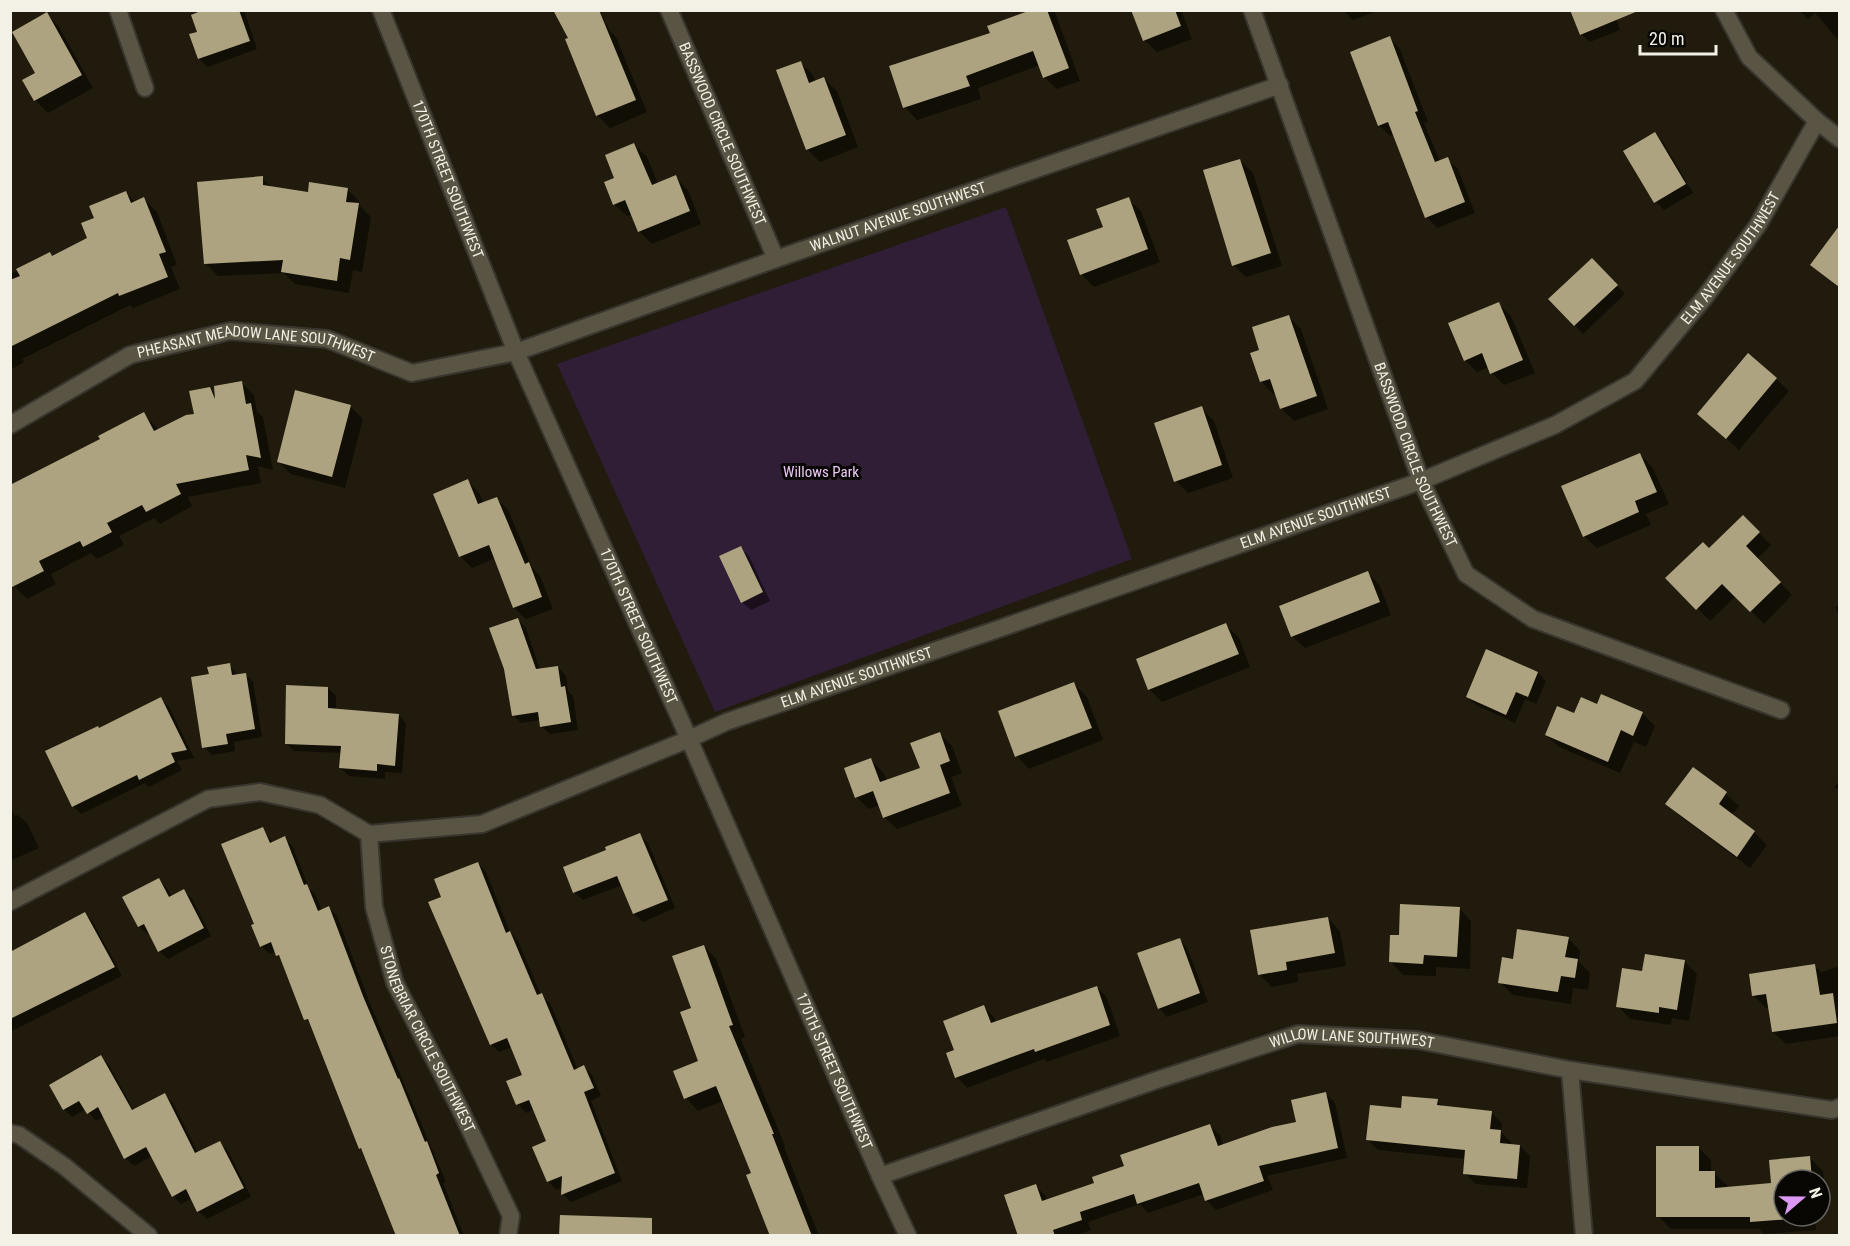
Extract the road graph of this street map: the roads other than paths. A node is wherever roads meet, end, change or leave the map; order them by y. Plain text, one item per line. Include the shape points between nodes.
1 (118, 10) edge
2 (381, 10) edge
3 (669, 10) edge
4 (1252, 10) edge
5 (1724, 10) edge
6 (1280, 85) junction
7 (145, 88) dead end
8 (1817, 121) junction
9 (1839, 139) edge
10 (776, 259) junction
11 (516, 352) junction
12 (10, 425) edge
13 (1421, 481) junction
14 (1781, 710) dead end
15 (689, 739) junction
16 (369, 834) junction
17 (10, 902) edge
18 (1570, 1070) junction
19 (1839, 1107) edge
20 (10, 1133) edge
21 (880, 1176) junction
22 (149, 1236) edge
23 (508, 1236) edge
24 (908, 1236) edge
25 (1584, 1236) edge

1 - 7 street
2 - 11 street, 170TH STREET SOUTHWEST
3 - 10 street, BASSWOOD CIRCLE SOUTHWEST
4 - 6 street, BASSWOOD CIRCLE SOUTHWEST
5 - 8 street via 1749,57
6 - 10 street, WALNUT AVENUE SOUTHWEST
6 - 13 street, BASSWOOD CIRCLE SOUTHWEST
8 - 9 street
8 - 13 street, ELM AVENUE SOUTHWEST via 1758,225 1635,381 1555,425
10 - 11 street, WALNUT AVENUE SOUTHWEST
11 - 12 street, PHEASANT MEADOW LANE SOUTHWEST via 412,373 327,339 230,331 130,355
11 - 15 street, 170TH STREET SOUTHWEST
13 - 14 street, BASSWOOD CIRCLE SOUTHWEST via 1466,574 1533,619
13 - 15 street, ELM AVENUE SOUTHWEST via 726,722
15 - 16 street via 482,824
15 - 21 street, 170TH STREET SOUTHWEST
16 - 17 street via 320,805 260,792 208,799
16 - 23 street, STONEBRIAR CIRCLE SOUTHWEST via 374,907 395,982 511,1216
18 - 19 street, WILLOW LANE SOUTHWEST via 1832,1110
18 - 21 street, WILLOW LANE SOUTHWEST via 1418,1040 1298,1034
18 - 25 street
20 - 22 street via 64,1166
21 - 24 street, 170TH STREET SOUTHWEST

